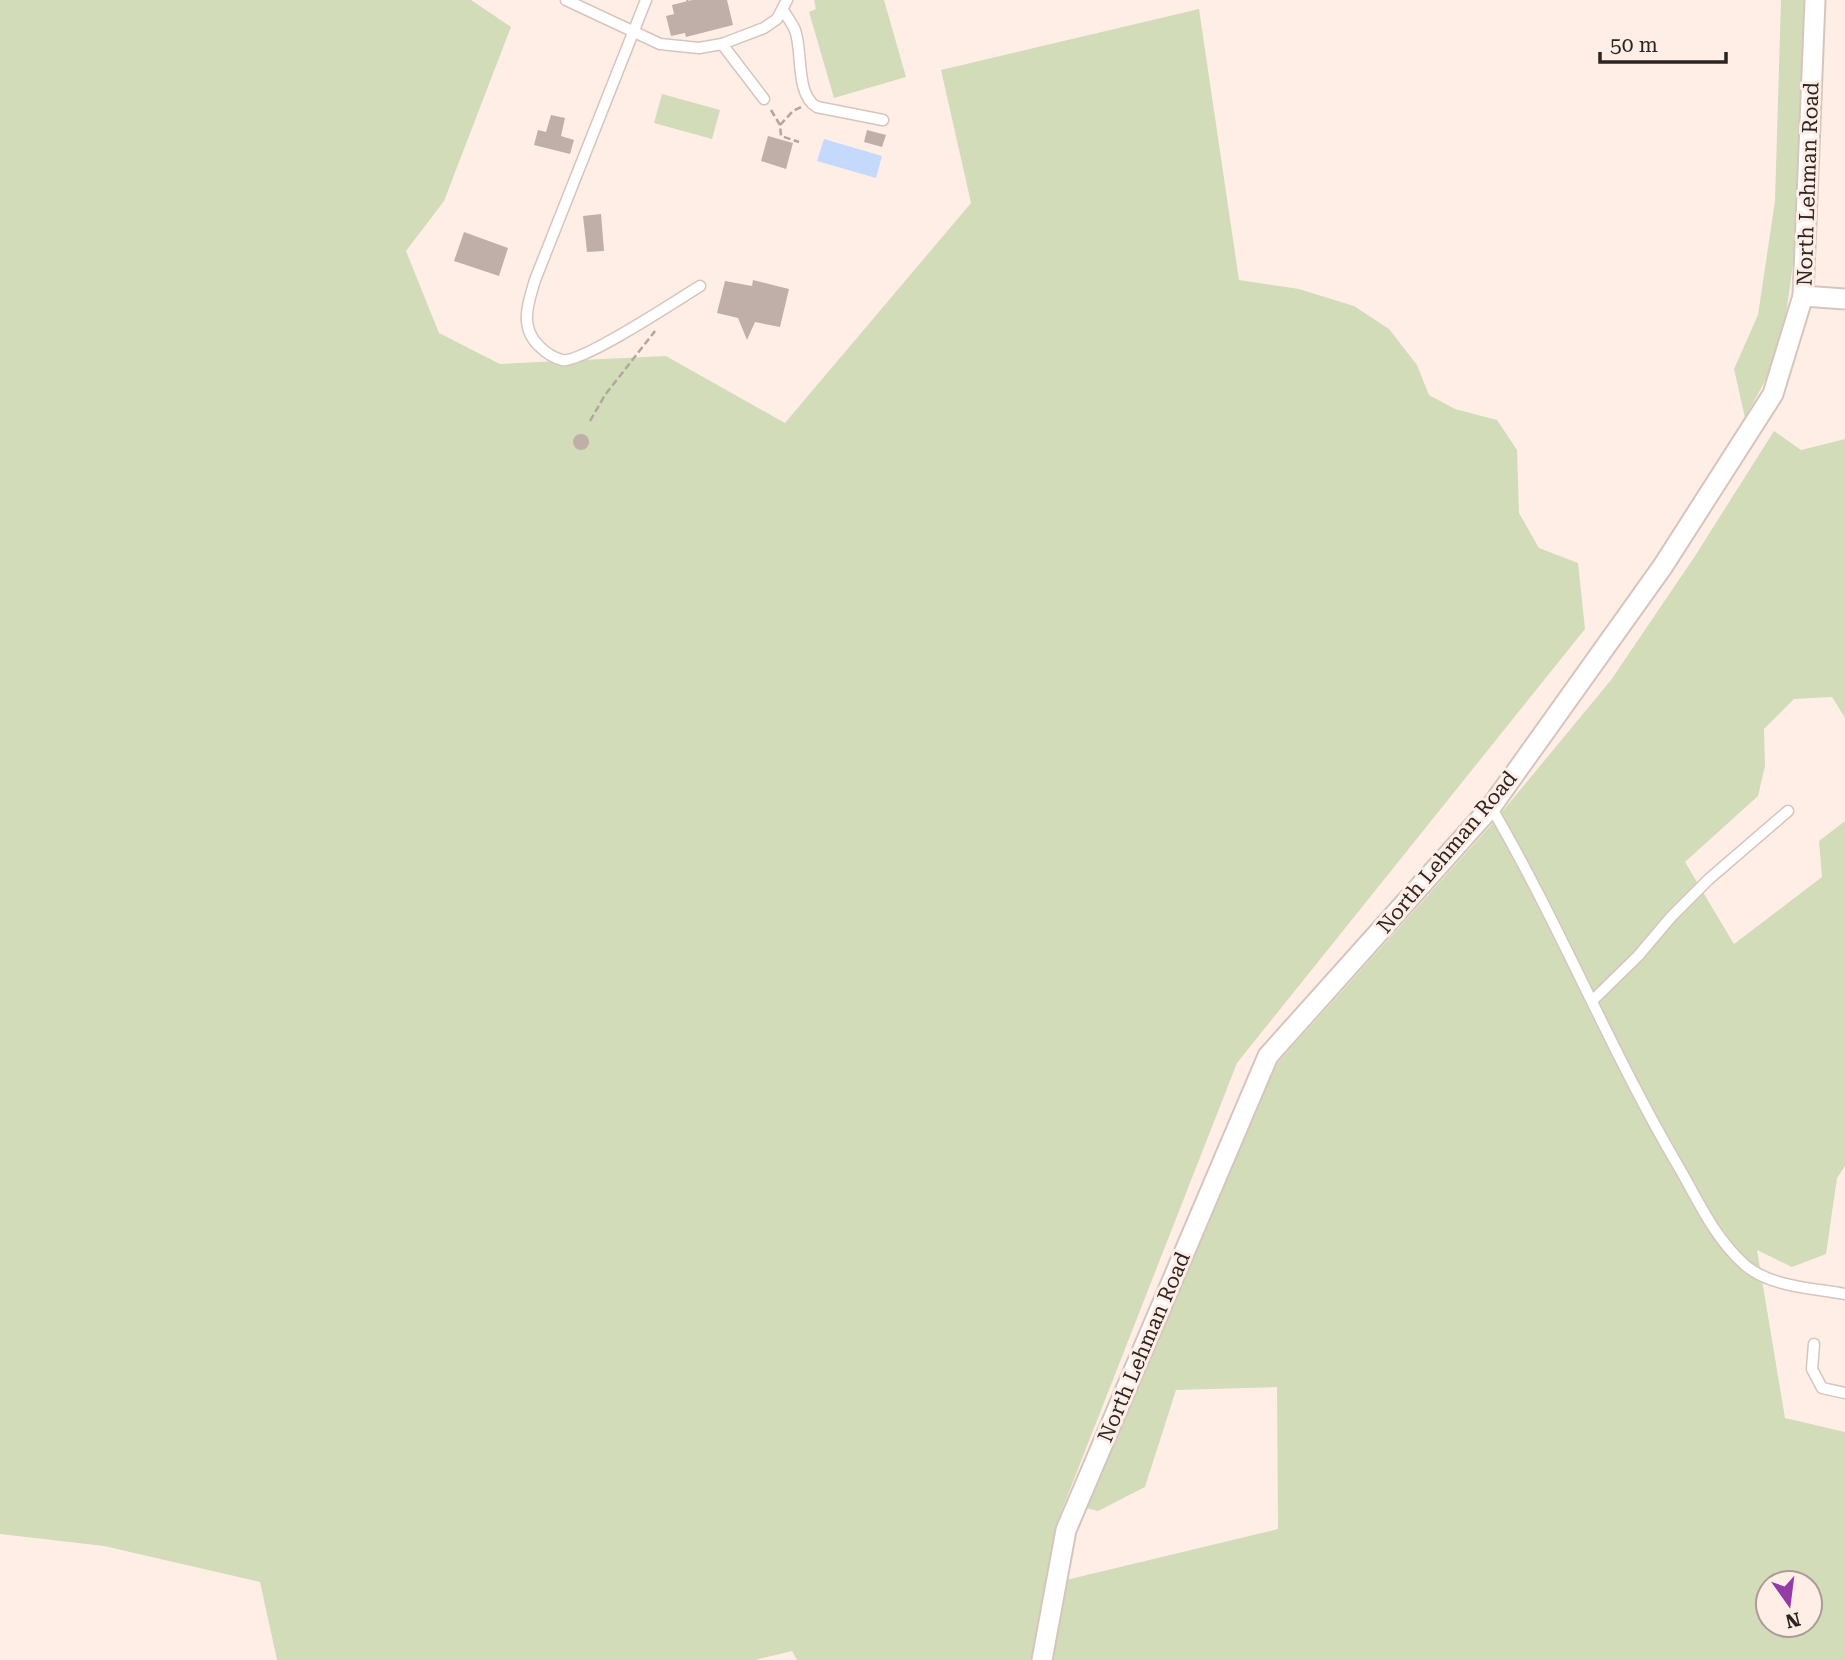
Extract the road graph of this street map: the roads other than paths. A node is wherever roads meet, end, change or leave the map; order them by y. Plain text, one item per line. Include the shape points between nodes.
1 (566, 0) edge
2 (646, 0) edge
3 (1815, 0) edge
4 (785, 5) edge
5 (633, 31) junction
6 (722, 44) junction
7 (764, 99) road end
8 (883, 120) dead end
9 (700, 286) dead end
10 (1803, 296) junction
11 (1845, 299) edge
12 (1491, 807) junction
13 (1788, 811) dead end
14 (1593, 1000) junction
15 (1845, 1294) edge
16 (1814, 1344) dead end
17 (1845, 1393) edge
18 (1042, 1660) edge

1 - 5 lane
2 - 5 lane
3 - 10 street, North Lehman Road
4 - 6 lane via 777,19 764,28
4 - 8 lane via 795,30 810,103
5 - 6 lane via 680,48
5 - 9 lane via 535,280 526,328 545,352 570,360
6 - 7 lane
10 - 11 street
10 - 12 street, North Lehman Road via 1773,394 1663,566
12 - 14 lane
12 - 18 street, North Lehman Road via 1269,1056 1066,1530
13 - 14 lane via 1709,879
14 - 15 lane via 1649,1116 1722,1240 1746,1266 1777,1282
16 - 17 lane via 1812,1369 1822,1388

